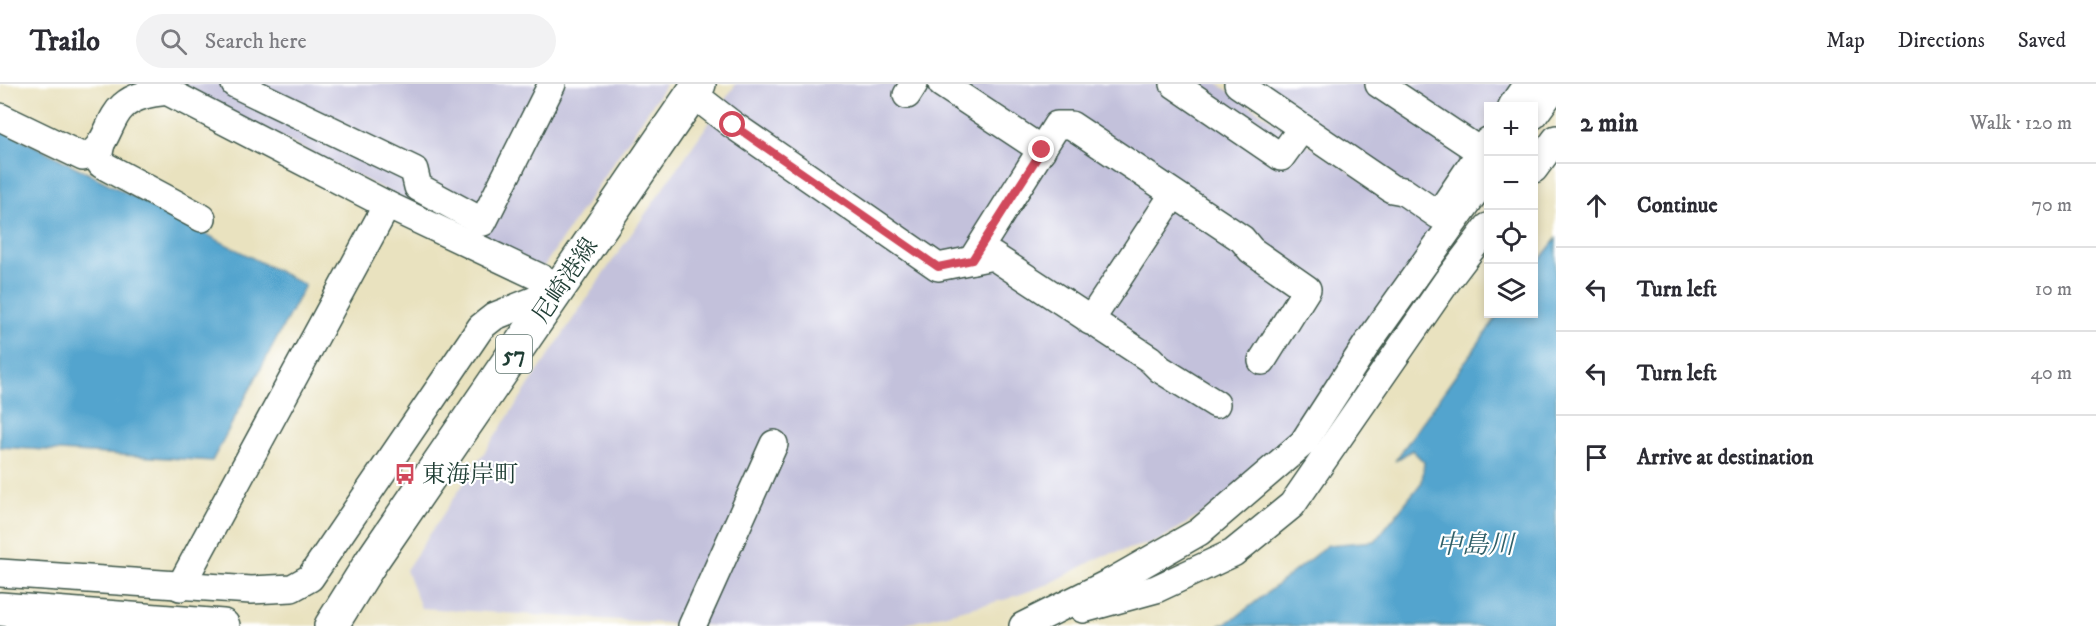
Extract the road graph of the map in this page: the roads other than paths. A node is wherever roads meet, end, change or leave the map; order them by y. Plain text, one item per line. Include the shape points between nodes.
1 (235, 84) edge
2 (552, 84) edge
3 (942, 84) edge
4 (1174, 84) edge
5 (1238, 84) edge
6 (1379, 84) edge
7 (1527, 84) edge
8 (1556, 86) edge
9 (160, 88) edge
10 (696, 89) edge
11 (1409, 92) edge
12 (1515, 102) edge
13 (1538, 109) edge
14 (0, 117) edge
15 (1302, 128) junction
16 (1556, 140) edge
17 (101, 143) junction
18 (1042, 150) junction
19 (1484, 154) edge
20 (1484, 158) edge
21 (1484, 159) edge
22 (1538, 163) edge
23 (1173, 195) junction
24 (387, 205) junction
25 (202, 218) dead end
26 (1484, 232) edge
27 (972, 260) junction
28 (559, 289) junction
29 (1090, 321) junction
30 (1262, 361) dead end
31 (1216, 405) dead end
32 (774, 444) dead end
33 (0, 573) edge
34 (180, 587) junction
35 (0, 609) edge
36 (223, 626) edge
37 (332, 626) edge
38 (692, 626) edge
39 (1022, 626) edge

1 - 2 street via 414,170 418,188 483,222
3 - 18 street
4 - 15 street via 1281,157
5 - 15 street
6 - 11 street
7 - 12 street
8 - 13 street
9 - 17 street via 122,107
9 - 24 street
10 - 27 street via 733,125 938,267
10 - 28 main road, 尼崎港線 / 57
11 - 19 street
14 - 17 street via 83,157
15 - 20 street via 1438,215
16 - 22 street
17 - 25 street via 101,164
18 - 23 street via 1057,125 1071,125
18 - 27 street
21 - 39 street via 1303,443 1199,532
23 - 29 street
23 - 30 street via 1307,289
24 - 28 street
24 - 34 street
26 - 39 street via 1292,505 1233,553 1156,589
27 - 29 street via 993,256
28 - 34 street via 495,316 481,327 309,578 292,588
28 - 37 main road, 尼崎港線 / 57 via 371,562
29 - 31 street
32 - 38 street
33 - 34 street
35 - 36 main road

